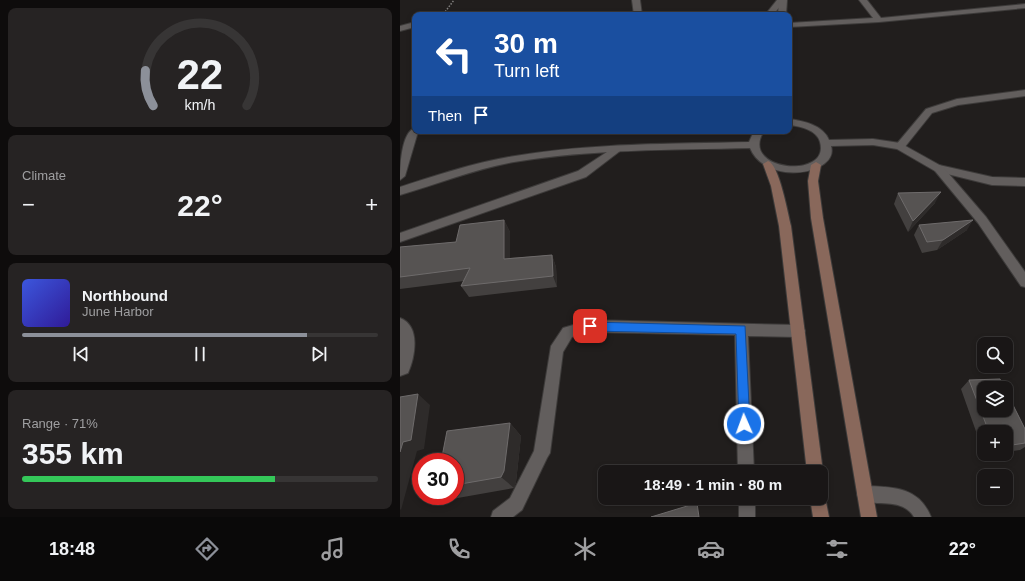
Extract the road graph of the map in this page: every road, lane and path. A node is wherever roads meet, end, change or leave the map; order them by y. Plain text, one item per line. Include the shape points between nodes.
1 (454, 0) edge
2 (636, 0) edge
3 (782, 0) edge
4 (863, 0) edge
5 (1025, 6) edge
6 (445, 12) edge
7 (638, 12) edge
8 (772, 12) edge
9 (782, 12) edge
10 (879, 20) junction
11 (412, 25) edge
12 (792, 25) edge
13 (400, 29) edge
14 (1025, 93) edge
15 (792, 123) edge
16 (412, 134) edge
17 (757, 134) edge
18 (827, 143) junction
19 (753, 145) junction
20 (900, 146) junction
21 (616, 149) junction
22 (768, 164) junction
23 (816, 165) junction
24 (939, 169) junction
25 (400, 176) edge
26 (1025, 182) edge
27 (400, 191) edge
28 (400, 238) edge
29 (1025, 282) edge
30 (400, 324) edge
31 (741, 329) junction
32 (798, 331) junction
33 (400, 370) edge
34 (746, 465) edge
35 (814, 465) edge
36 (865, 494) junction
37 (747, 505) edge
38 (819, 505) edge
39 (499, 517) edge
40 (747, 517) edge
41 (821, 517) edge
42 (869, 517) edge
43 (923, 517) edge

1 - 6 path
2 - 7 street
3 - 8 street
3 - 9 street
4 - 10 street
5 - 10 street
10 - 12 street
11 - 13 street
14 - 20 street via 957,102 928,111
15 - 18 street via 811,127 821,134
16 - 25 street
17 - 19 street
18 - 20 street via 873,142
18 - 23 street via 825,155
19 - 21 street
19 - 22 street via 759,158
20 - 24 street
21 - 27 street via 583,150 512,160 455,173
21 - 28 street via 582,174
22 - 23 street via 792,170
22 - 32 main road via 785,226
23 - 36 main road via 813,182 817,218
24 - 26 street via 992,181
24 - 29 street via 982,220
30 - 33 street via 404,327 409,343 403,368
31 - 32 street
31 - 34 street
31 - 39 street via 590,326 568,332 556,350 542,453 516,504
32 - 35 main road
36 - 42 main road
36 - 43 street via 904,497 921,511
37 - 40 street
38 - 41 main road

